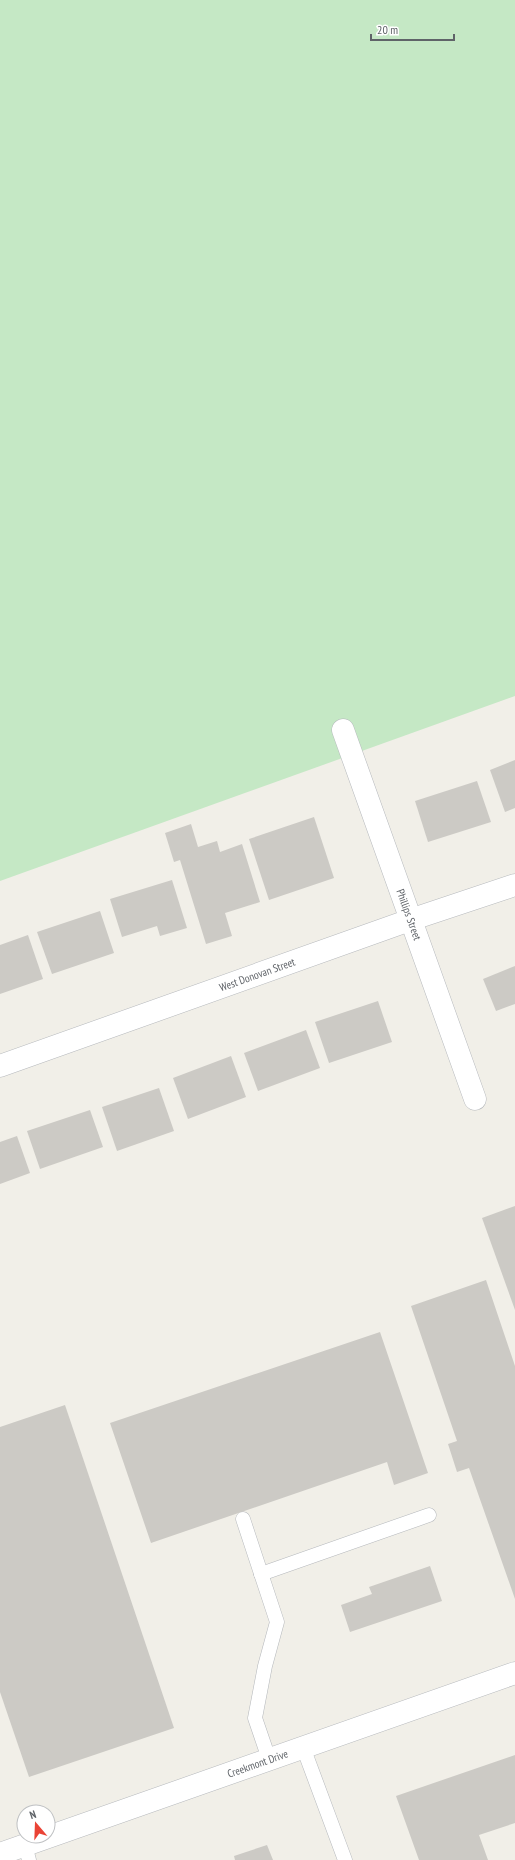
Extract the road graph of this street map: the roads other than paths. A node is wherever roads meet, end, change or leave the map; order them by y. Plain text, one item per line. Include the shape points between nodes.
1 (343, 730) dead end
2 (515, 885) edge
3 (410, 920) junction
4 (0, 1066) edge
5 (475, 1099) dead end
6 (429, 1515) dead end
7 (243, 1519) dead end
8 (261, 1574) junction
9 (515, 1673) edge
10 (304, 1747) junction
11 (269, 1759) junction
12 (27, 1853) edge
13 (0, 1854) edge
14 (345, 1860) edge

1 - 3 street, Phillips Street
2 - 3 street, West Donovan Street
3 - 4 street, West Donovan Street
3 - 5 street, Phillips Street
6 - 8 lane
7 - 8 lane
8 - 11 lane via 277,1622 264,1666 255,1718
9 - 10 street, Creekmont Drive
10 - 11 street, Creekmont Drive
10 - 14 lane
11 - 12 street, Creekmont Drive
12 - 13 street, Creekmont Drive

